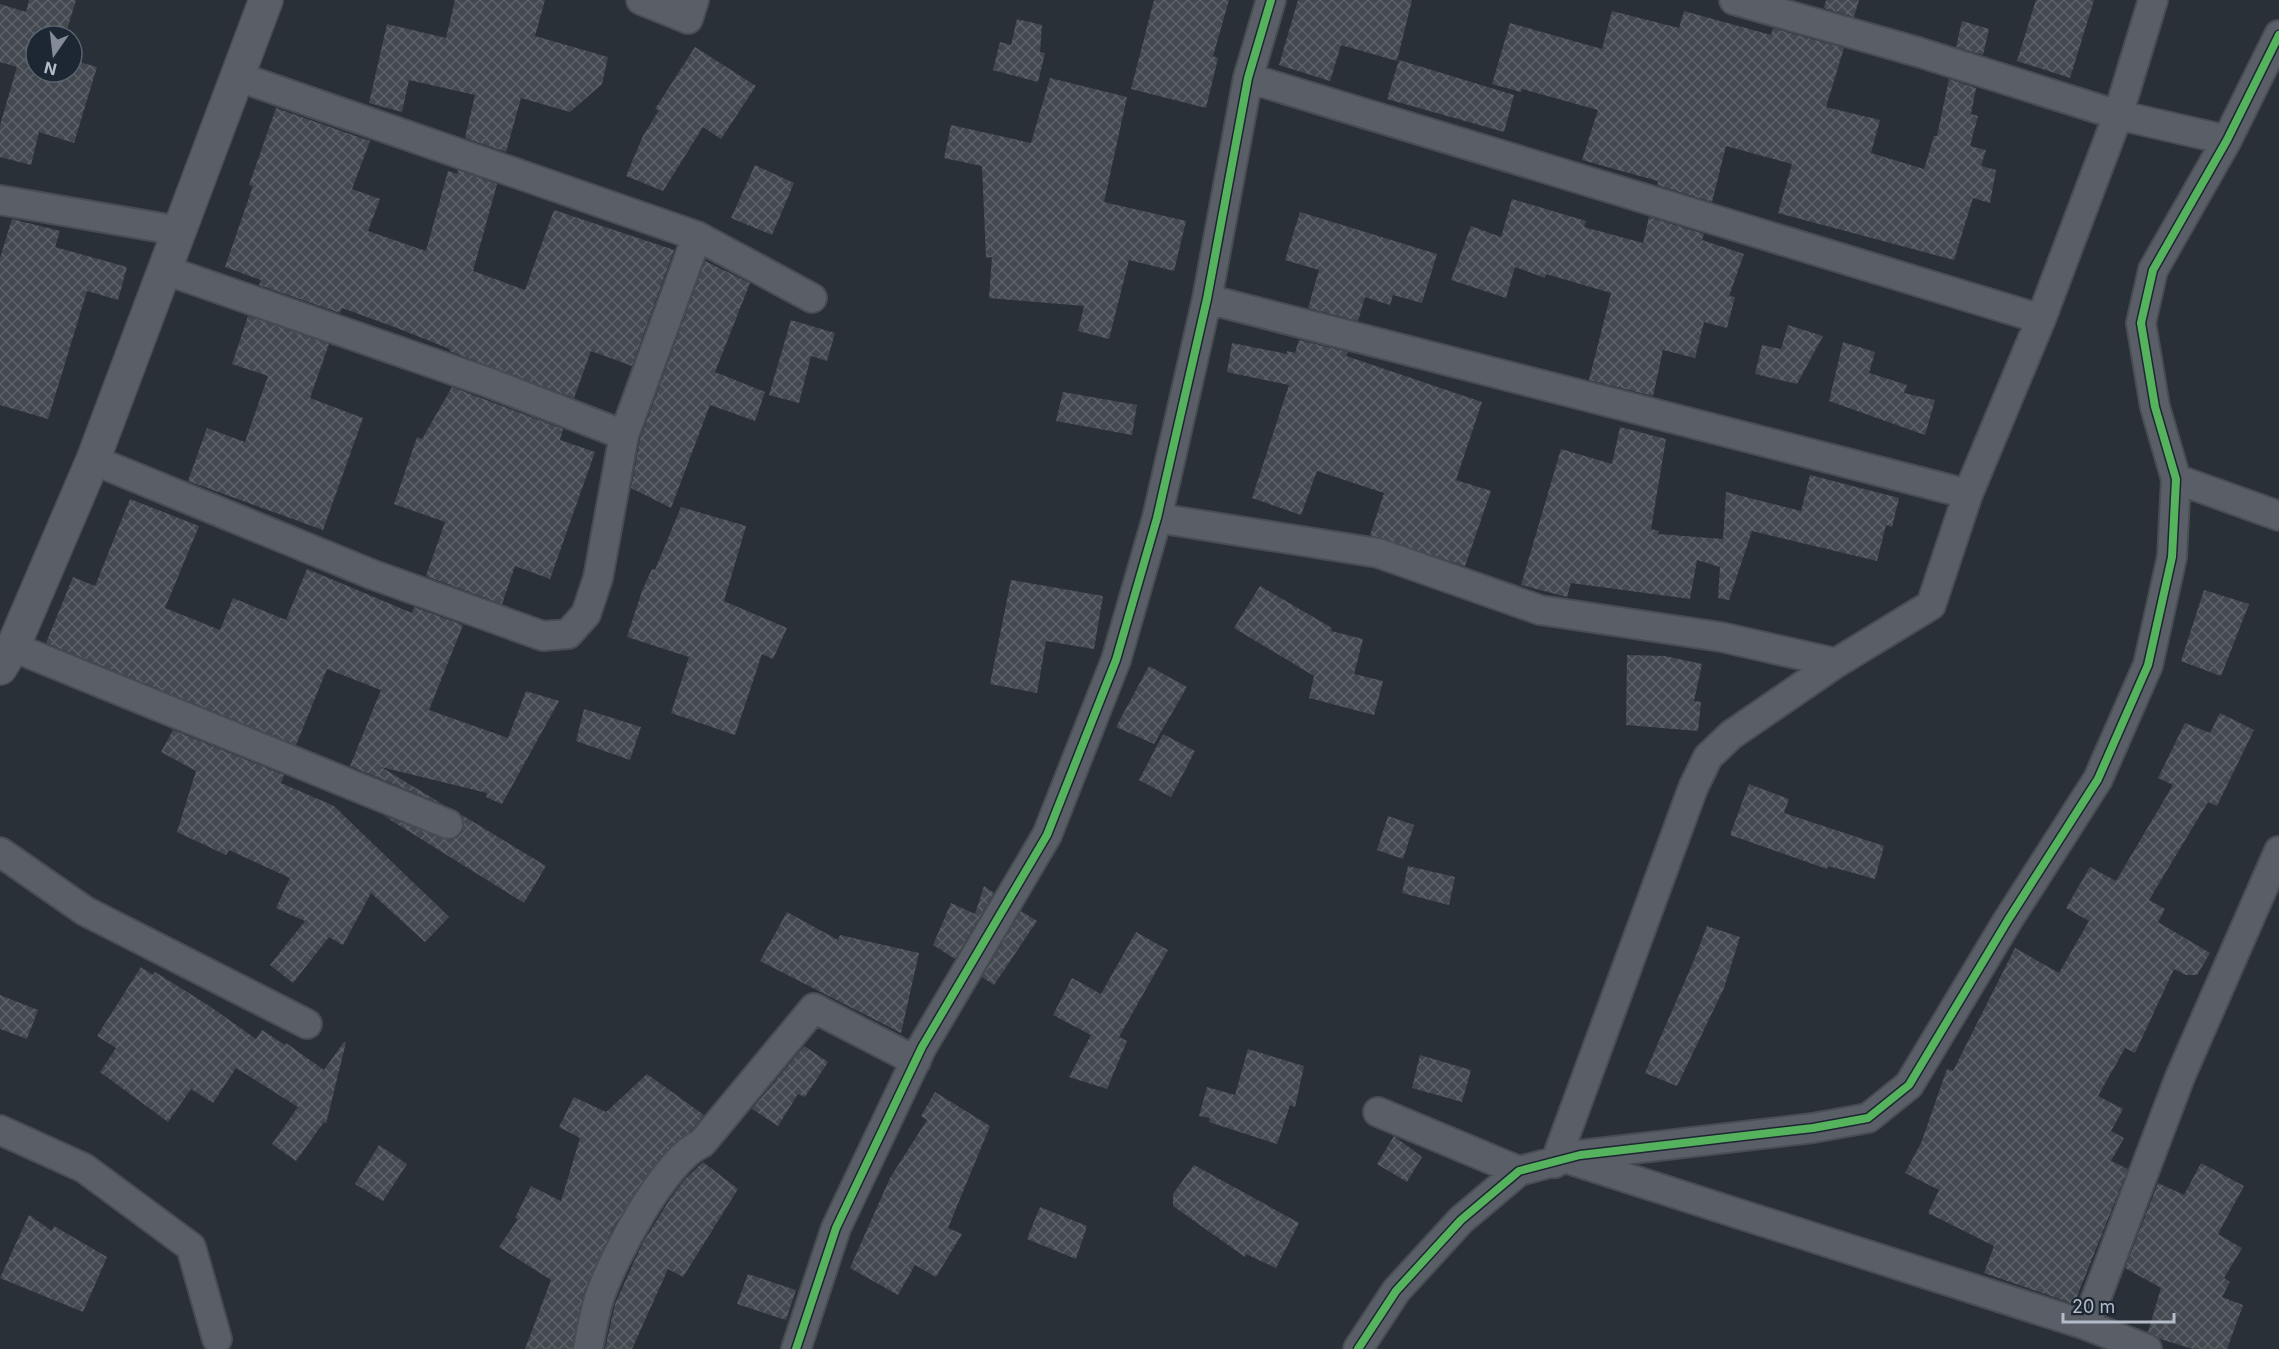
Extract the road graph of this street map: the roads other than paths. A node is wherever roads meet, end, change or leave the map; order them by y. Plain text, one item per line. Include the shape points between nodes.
1 (266, 0) edge
2 (641, 0) edge
3 (694, 0) edge
4 (1271, 0) edge
5 (1734, 0) edge
6 (2153, 0) edge
7 (2279, 35) edge
8 (239, 77) junction
9 (1248, 78) junction
10 (2118, 114) junction
11 (2228, 140) junction
12 (0, 200) edge
13 (180, 231) junction
14 (697, 236) junction
15 (165, 270) junction
16 (812, 298) dead end
17 (1207, 299) junction
18 (2041, 319) junction
19 (624, 435) junction
20 (93, 460) junction
21 (2176, 479) junction
22 (1968, 494) junction
23 (2279, 516) edge
24 (1157, 518) junction
25 (7, 658) edge
26 (1836, 663) junction
27 (448, 824) dead end
28 (2279, 851) edge
29 (0, 852) edge
30 (307, 1024) dead end
31 (915, 1061) junction
32 (1378, 1112) dead end
33 (0, 1130) edge
34 (1562, 1161) junction
35 (1519, 1172) junction
36 (2086, 1325) junction
37 (217, 1339) dead end
38 (588, 1349) edge
39 (796, 1349) edge
40 (1358, 1349) edge
41 (2147, 1349) edge

1 - 8 street
2 - 3 street via 688,19
4 - 9 street
5 - 10 street
6 - 10 street
7 - 11 street
8 - 13 street
8 - 14 street
9 - 17 street
9 - 18 street
10 - 11 street
10 - 18 street
11 - 21 street via 2153,270 2141,322 2155,407
12 - 13 street
13 - 15 street
14 - 16 street
14 - 19 street
15 - 19 street via 490,383
15 - 20 street
17 - 22 street
17 - 24 street
18 - 22 street
19 - 20 street via 598,578 586,614 568,634 543,636 371,574
20 - 25 street
21 - 23 street
21 - 34 street via 2172,557 2148,665 2098,779 1909,1084 1868,1118 1580,1155
22 - 26 street via 1930,605
24 - 26 street via 1378,553 1540,610 1721,637
24 - 31 street via 1116,660 1047,835
25 - 27 street
26 - 34 street via 1731,735 1708,757 1693,788
28 - 36 street via 2180,1077
29 - 30 street via 85,911
31 - 38 street via 814,1008 702,1143 689,1149 659,1186 617,1255 599,1299
31 - 39 street via 836,1228
32 - 35 street
33 - 37 street via 84,1168 191,1246
34 - 35 street
34 - 36 street
35 - 40 street via 1461,1220 1396,1291
36 - 41 street

